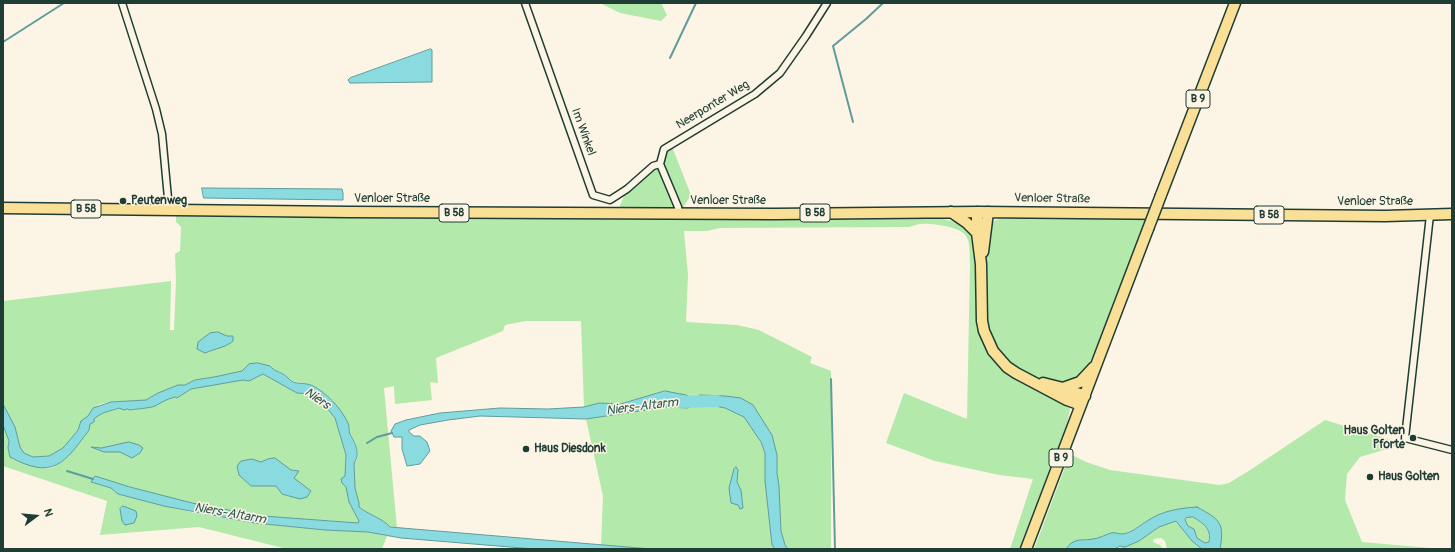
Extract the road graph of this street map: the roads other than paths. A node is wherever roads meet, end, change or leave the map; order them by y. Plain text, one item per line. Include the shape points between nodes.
1 (122, 3) edge
2 (525, 3) edge
3 (827, 3) edge
4 (1235, 3) edge
5 (660, 164) junction
6 (3, 208) edge
7 (169, 209) junction
8 (951, 212) junction
9 (977, 212) junction
10 (988, 212) junction
11 (679, 214) junction
12 (1452, 214) edge
13 (1430, 215) junction
14 (976, 233) junction
15 (981, 264) junction
16 (1097, 364) junction
17 (1025, 378) junction
18 (1063, 388) junction
19 (1083, 401) junction
20 (1452, 450) edge
21 (1026, 549) edge

1 - 7 street via 162,134
2 - 5 street, Im Winkel via 593,195 610,200 653,166
3 - 5 street, Neerponter Weg via 780,73 755,94 664,148
4 - 16 main road, B 9, bridge
5 - 11 street
6 - 7 main road, Venloer Straße / B 58
7 - 11 main road, Venloer Straße / B 58
8 - 9 main road, Venloer Straße / B 58
8 - 11 main road, Venloer Straße / B 58
8 - 14 main road
9 - 10 main road, Venloer Straße / B 58
9 - 14 main road
10 - 13 main road, Venloer Straße / B 58
10 - 15 main road
12 - 13 main road, Venloer Straße / B 58
13 - 20 street via 1405,438
14 - 15 main road
15 - 17 main road via 982,321 988,341 1004,363
16 - 18 main road via 1080,382
16 - 19 main road, B 9
17 - 18 main road
17 - 19 main road via 1067,400
18 - 19 main road
19 - 21 main road, B 9

